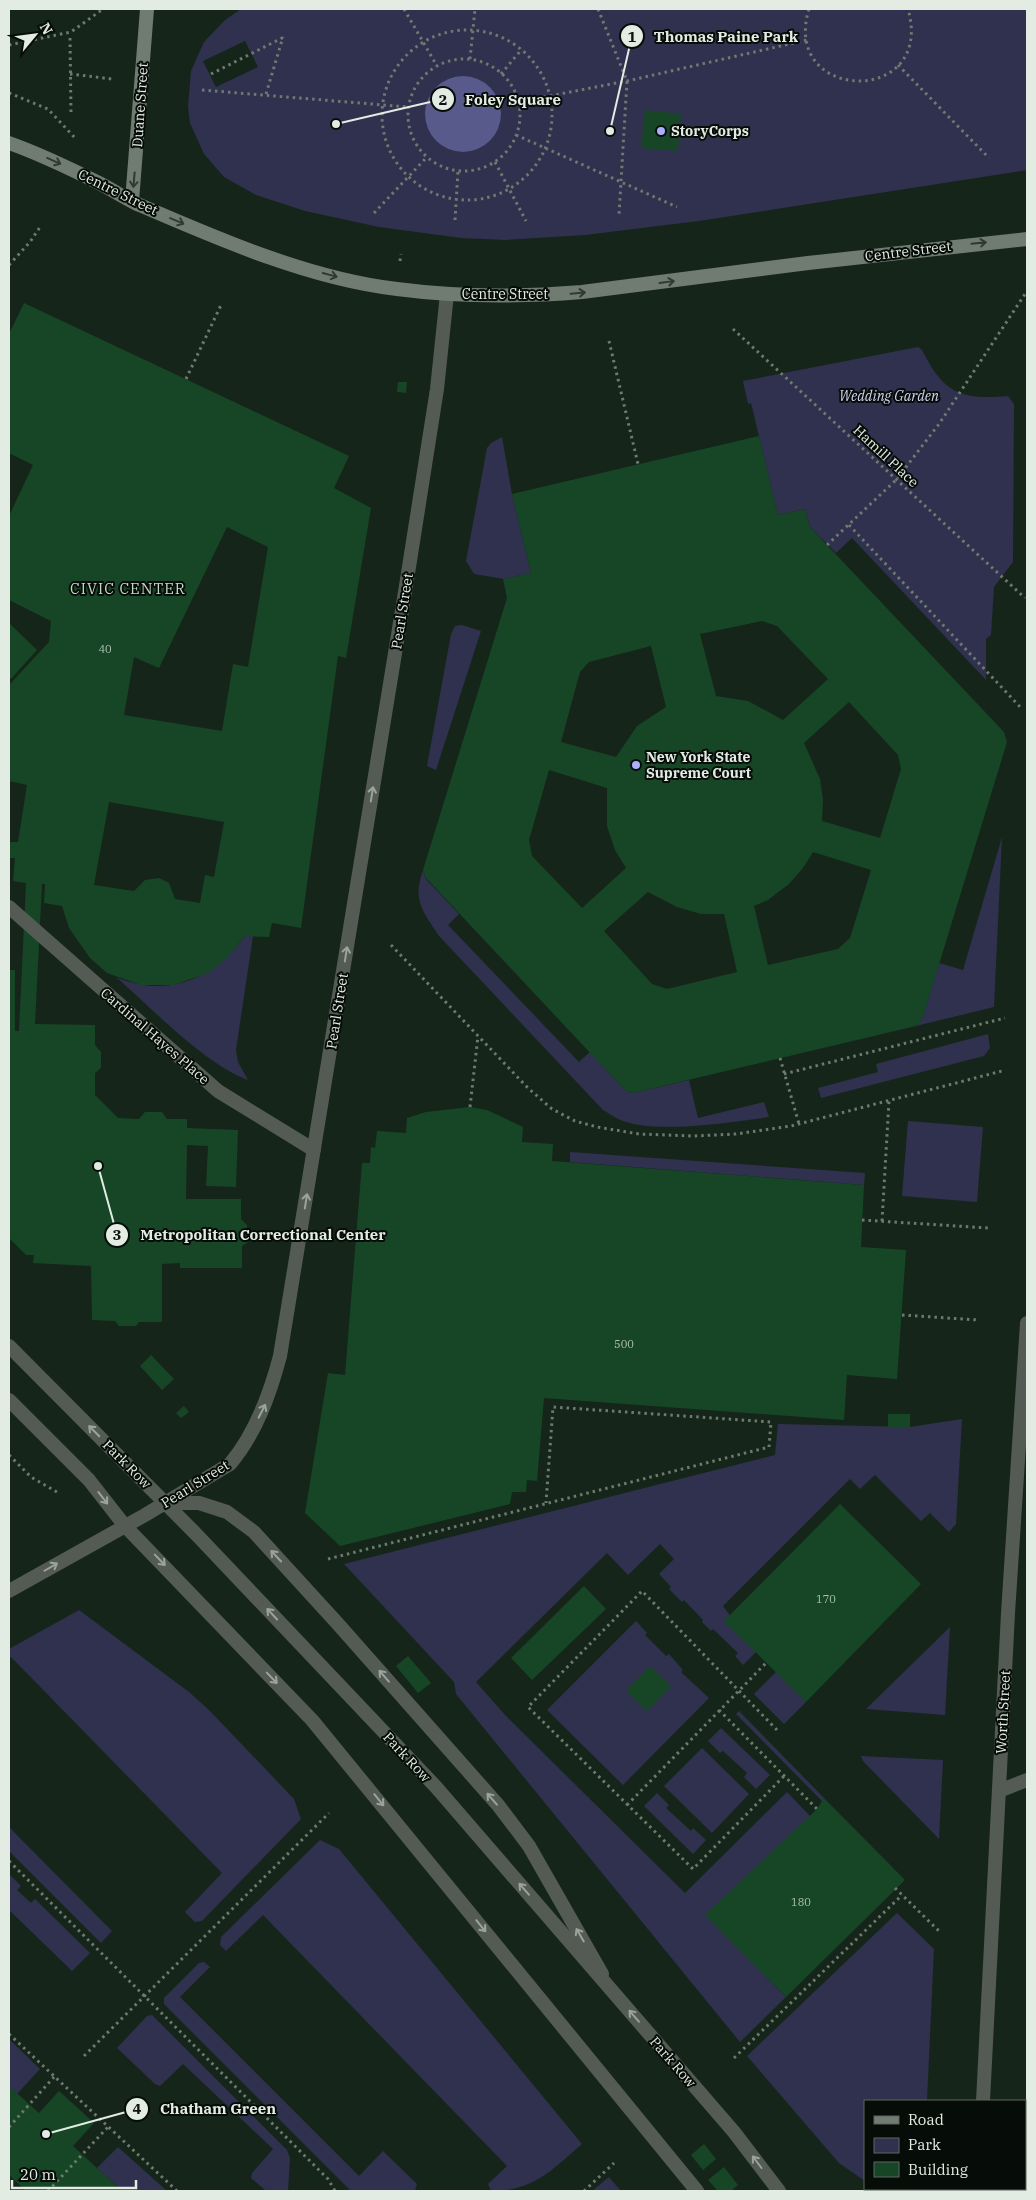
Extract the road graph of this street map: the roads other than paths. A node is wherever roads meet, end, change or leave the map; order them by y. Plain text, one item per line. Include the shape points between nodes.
1 (147, 9) edge
2 (9, 142) edge
3 (132, 202) junction
4 (1027, 239) edge
5 (447, 294) junction
6 (9, 907) edge
7 (314, 1150) junction
8 (1027, 1323) edge
9 (9, 1346) edge
10 (9, 1400) edge
11 (166, 1503) junction
12 (125, 1526) junction
13 (9, 1591) edge
14 (1027, 1780) edge
15 (999, 1791) junction
16 (613, 1992) junction
17 (983, 2100) edge
18 (697, 2191) edge
19 (779, 2191) edge

1 -> 3 main road, Duane Street
2 -> 3 main road, Centre Street via 60,164
3 -> 5 main road, Centre Street via 230,243 312,269 389,288
5 -> 4 main road, Centre Street via 549,295 582,292
7 -> 5 street, Pearl Street via 435,399
6 - 7 street, Cardinal Hayes Place via 218,1091
11 -> 7 street, Pearl Street via 230,1464 270,1394 280,1356
8 - 15 street, Worth Street
11 -> 9 street, Park Row
10 -> 12 street via 89,1480
11 - 12 street, Pearl Street
16 -> 11 street, Park Row via 436,1787
16 -> 11 street via 529,1846 498,1805 332,1617 238,1518 199,1503
13 -> 12 street, Pearl Street
12 -> 18 street via 349,1762
14 - 15 street
15 - 17 street, Worth Street
19 -> 16 street, Park Row via 734,2132

